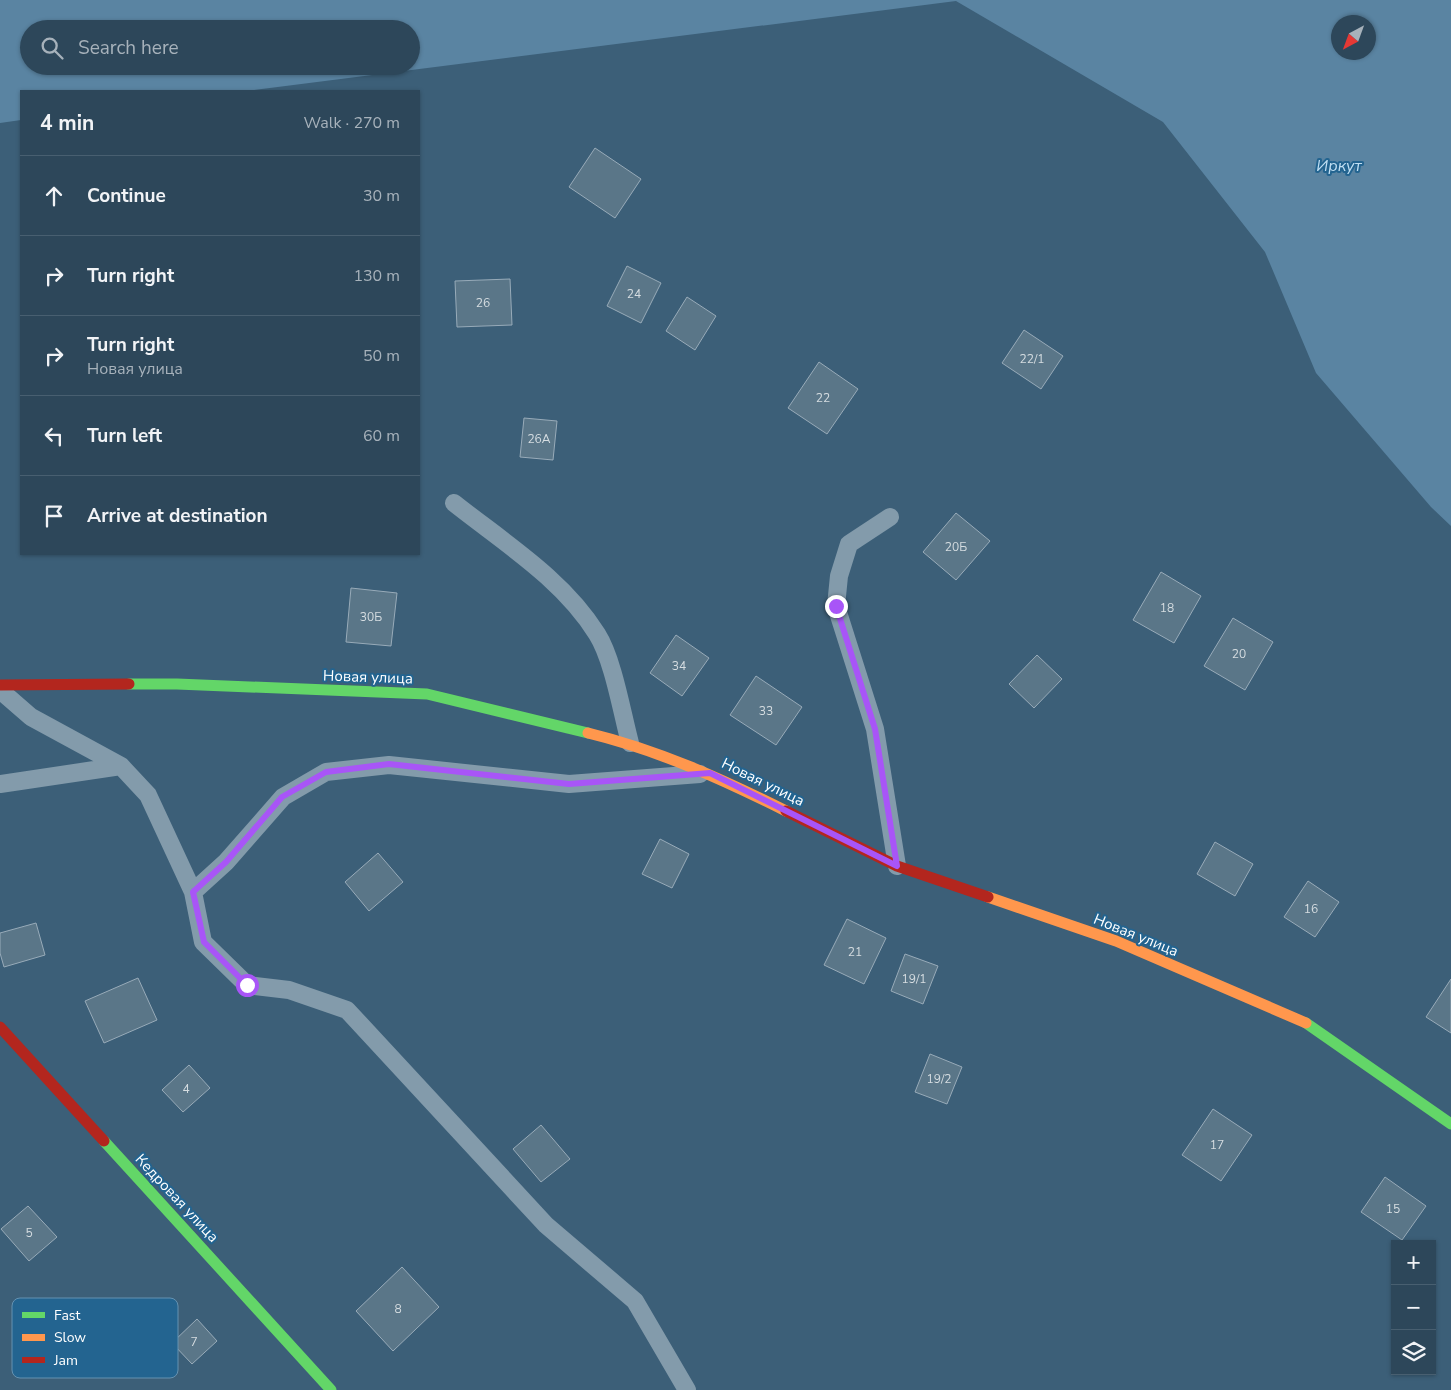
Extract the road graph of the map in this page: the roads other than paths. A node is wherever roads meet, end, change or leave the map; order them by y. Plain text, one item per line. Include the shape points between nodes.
1 (454, 503) dead end
2 (890, 517) dead end
3 (0, 685) edge
4 (0, 690) edge
5 (630, 743) junction
6 (121, 766) junction
7 (710, 773) junction
8 (0, 784) edge
9 (897, 866) junction
10 (193, 892) junction
11 (0, 1027) edge
12 (1451, 1124) edge
13 (331, 1390) edge
14 (688, 1390) edge

1 - 5 lane via 556,584 597,634 612,672
2 - 9 lane via 849,544 838,576 836,606 875,729
3 - 5 street, Новая улица via 177,684 427,694
4 - 6 lane via 31,717
5 - 7 street, Новая улица
6 - 8 lane
6 - 10 lane via 148,795
7 - 9 street, Новая улица
7 - 10 lane via 569,784 389,764 326,772 282,797 226,862
9 - 12 street, Новая улица via 1116,941 1304,1022
10 - 14 lane via 204,942 247,985 288,990 347,1010 546,1225 635,1301
11 - 13 street, Кедровая улица

